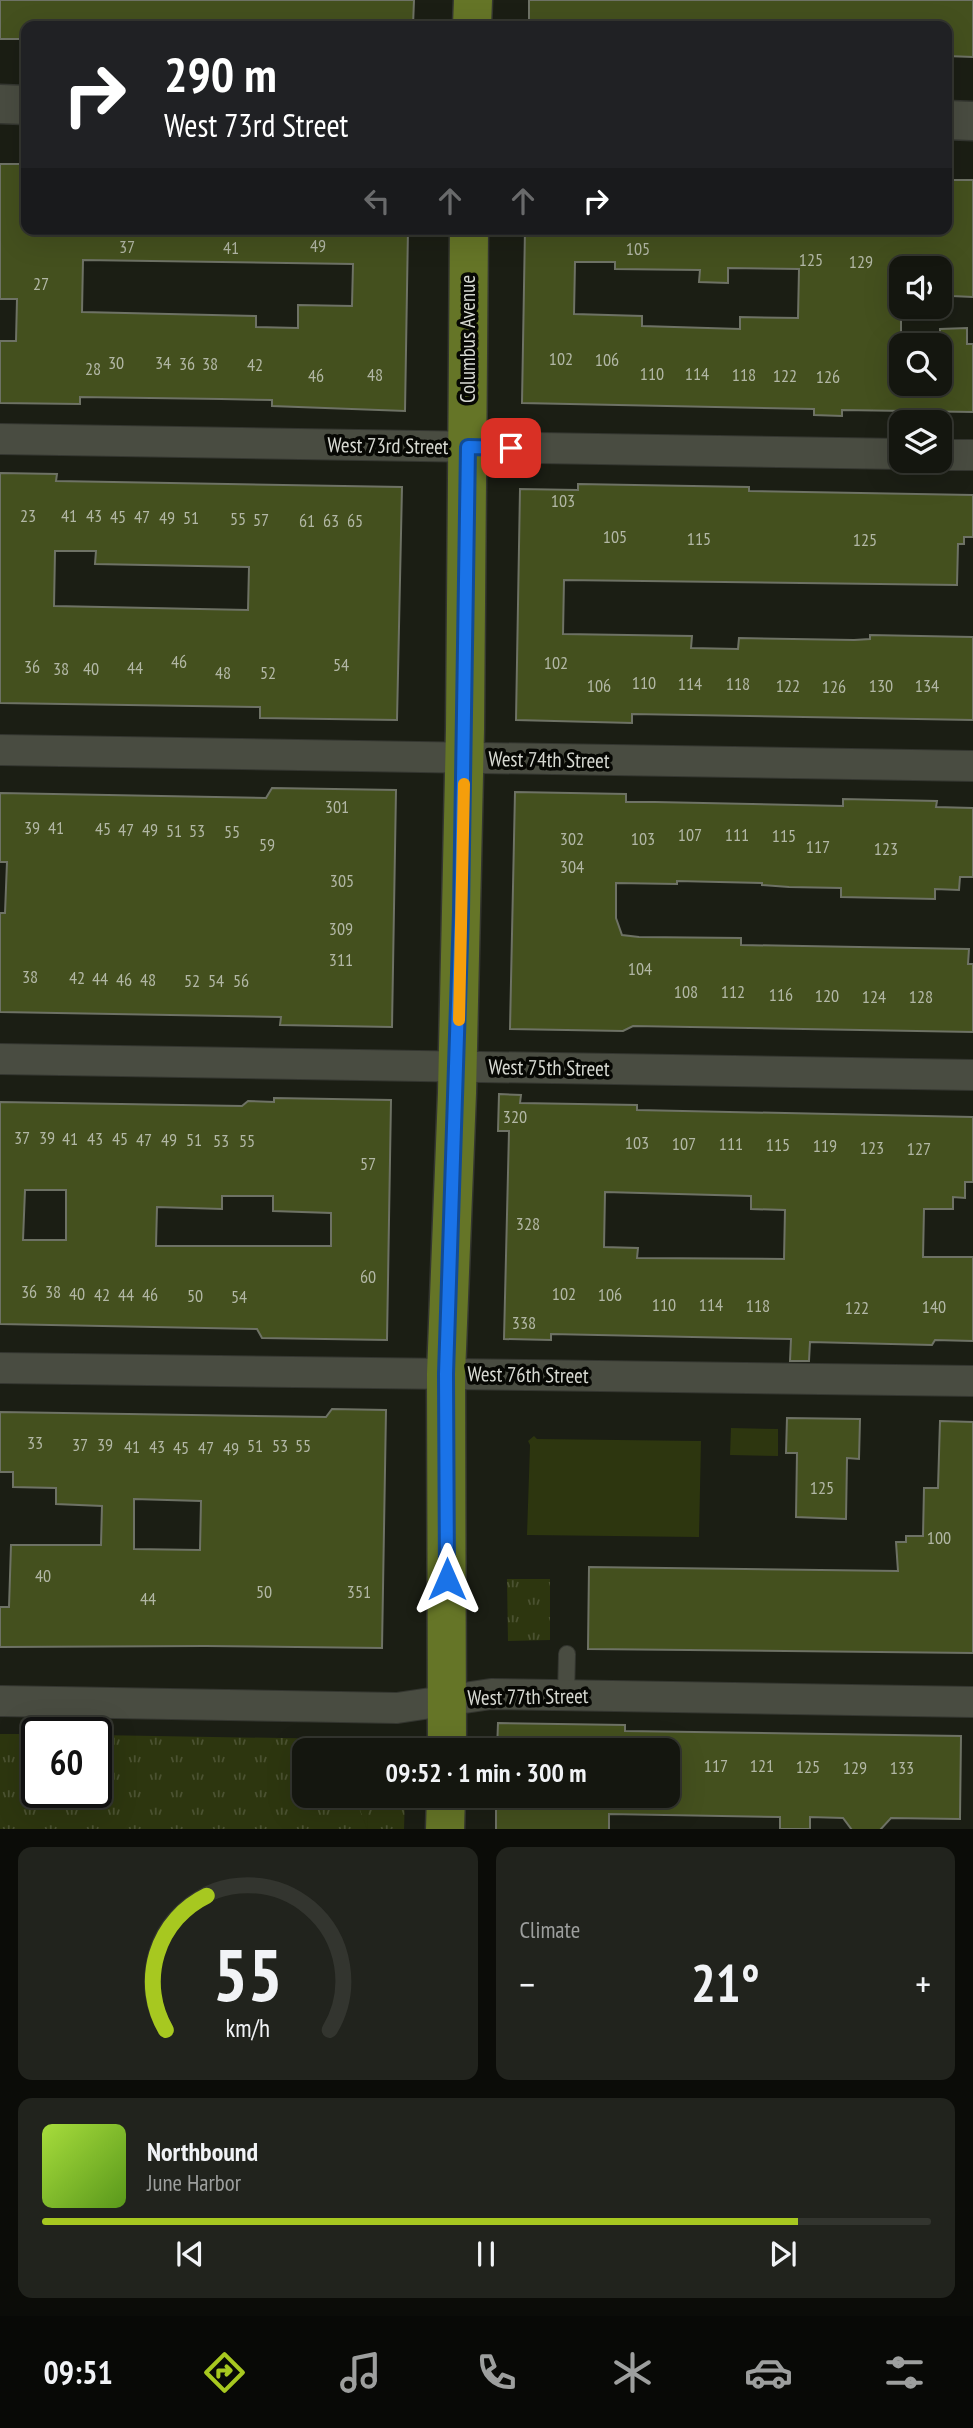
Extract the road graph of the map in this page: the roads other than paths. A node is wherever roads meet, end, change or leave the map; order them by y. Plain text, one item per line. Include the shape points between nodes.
1 (473, 0) edge
2 (472, 21) edge
3 (0, 104) edge
4 (21, 105) edge
5 (952, 120) edge
6 (973, 121) edge
7 (469, 235) edge
8 (0, 439) edge
9 (468, 447) junction
10 (889, 454) edge
11 (952, 455) edge
12 (973, 455) edge
13 (0, 750) edge
14 (465, 759) junction
15 (973, 766) edge
16 (0, 1059) edge
17 (457, 1066) junction
18 (973, 1075) edge
19 (0, 1368) edge
20 (446, 1374) junction
21 (973, 1381) edge
22 (567, 1654) dead end
23 (566, 1695) junction
24 (448, 1700) junction
25 (0, 1701) edge
26 (973, 1702) edge
27 (447, 1738) edge
28 (446, 1808) edge
29 (445, 1829) edge

1 - 2 main road
3 - 4 main road
5 - 6 main road
7 - 9 main road, Columbus Avenue
8 - 9 street, West 73rd Street
9 - 10 street, West 73rd Street
9 - 14 main road, Columbus Avenue
11 - 12 street
13 - 14 street, West 74th Street
14 - 15 street, West 74th Street
14 - 17 main road, Columbus Avenue
16 - 17 street, West 75th Street
17 - 18 street, West 75th Street
17 - 20 main road, Columbus Avenue
19 - 20 street, West 76th Street
20 - 21 street, West 76th Street
20 - 24 main road, Columbus Avenue
22 - 23 lane
23 - 24 street, West 77th Street via 491,1693
23 - 26 street, West 77th Street
24 - 25 street, West 77th Street via 397,1708
24 - 27 main road, Columbus Avenue
28 - 29 main road

